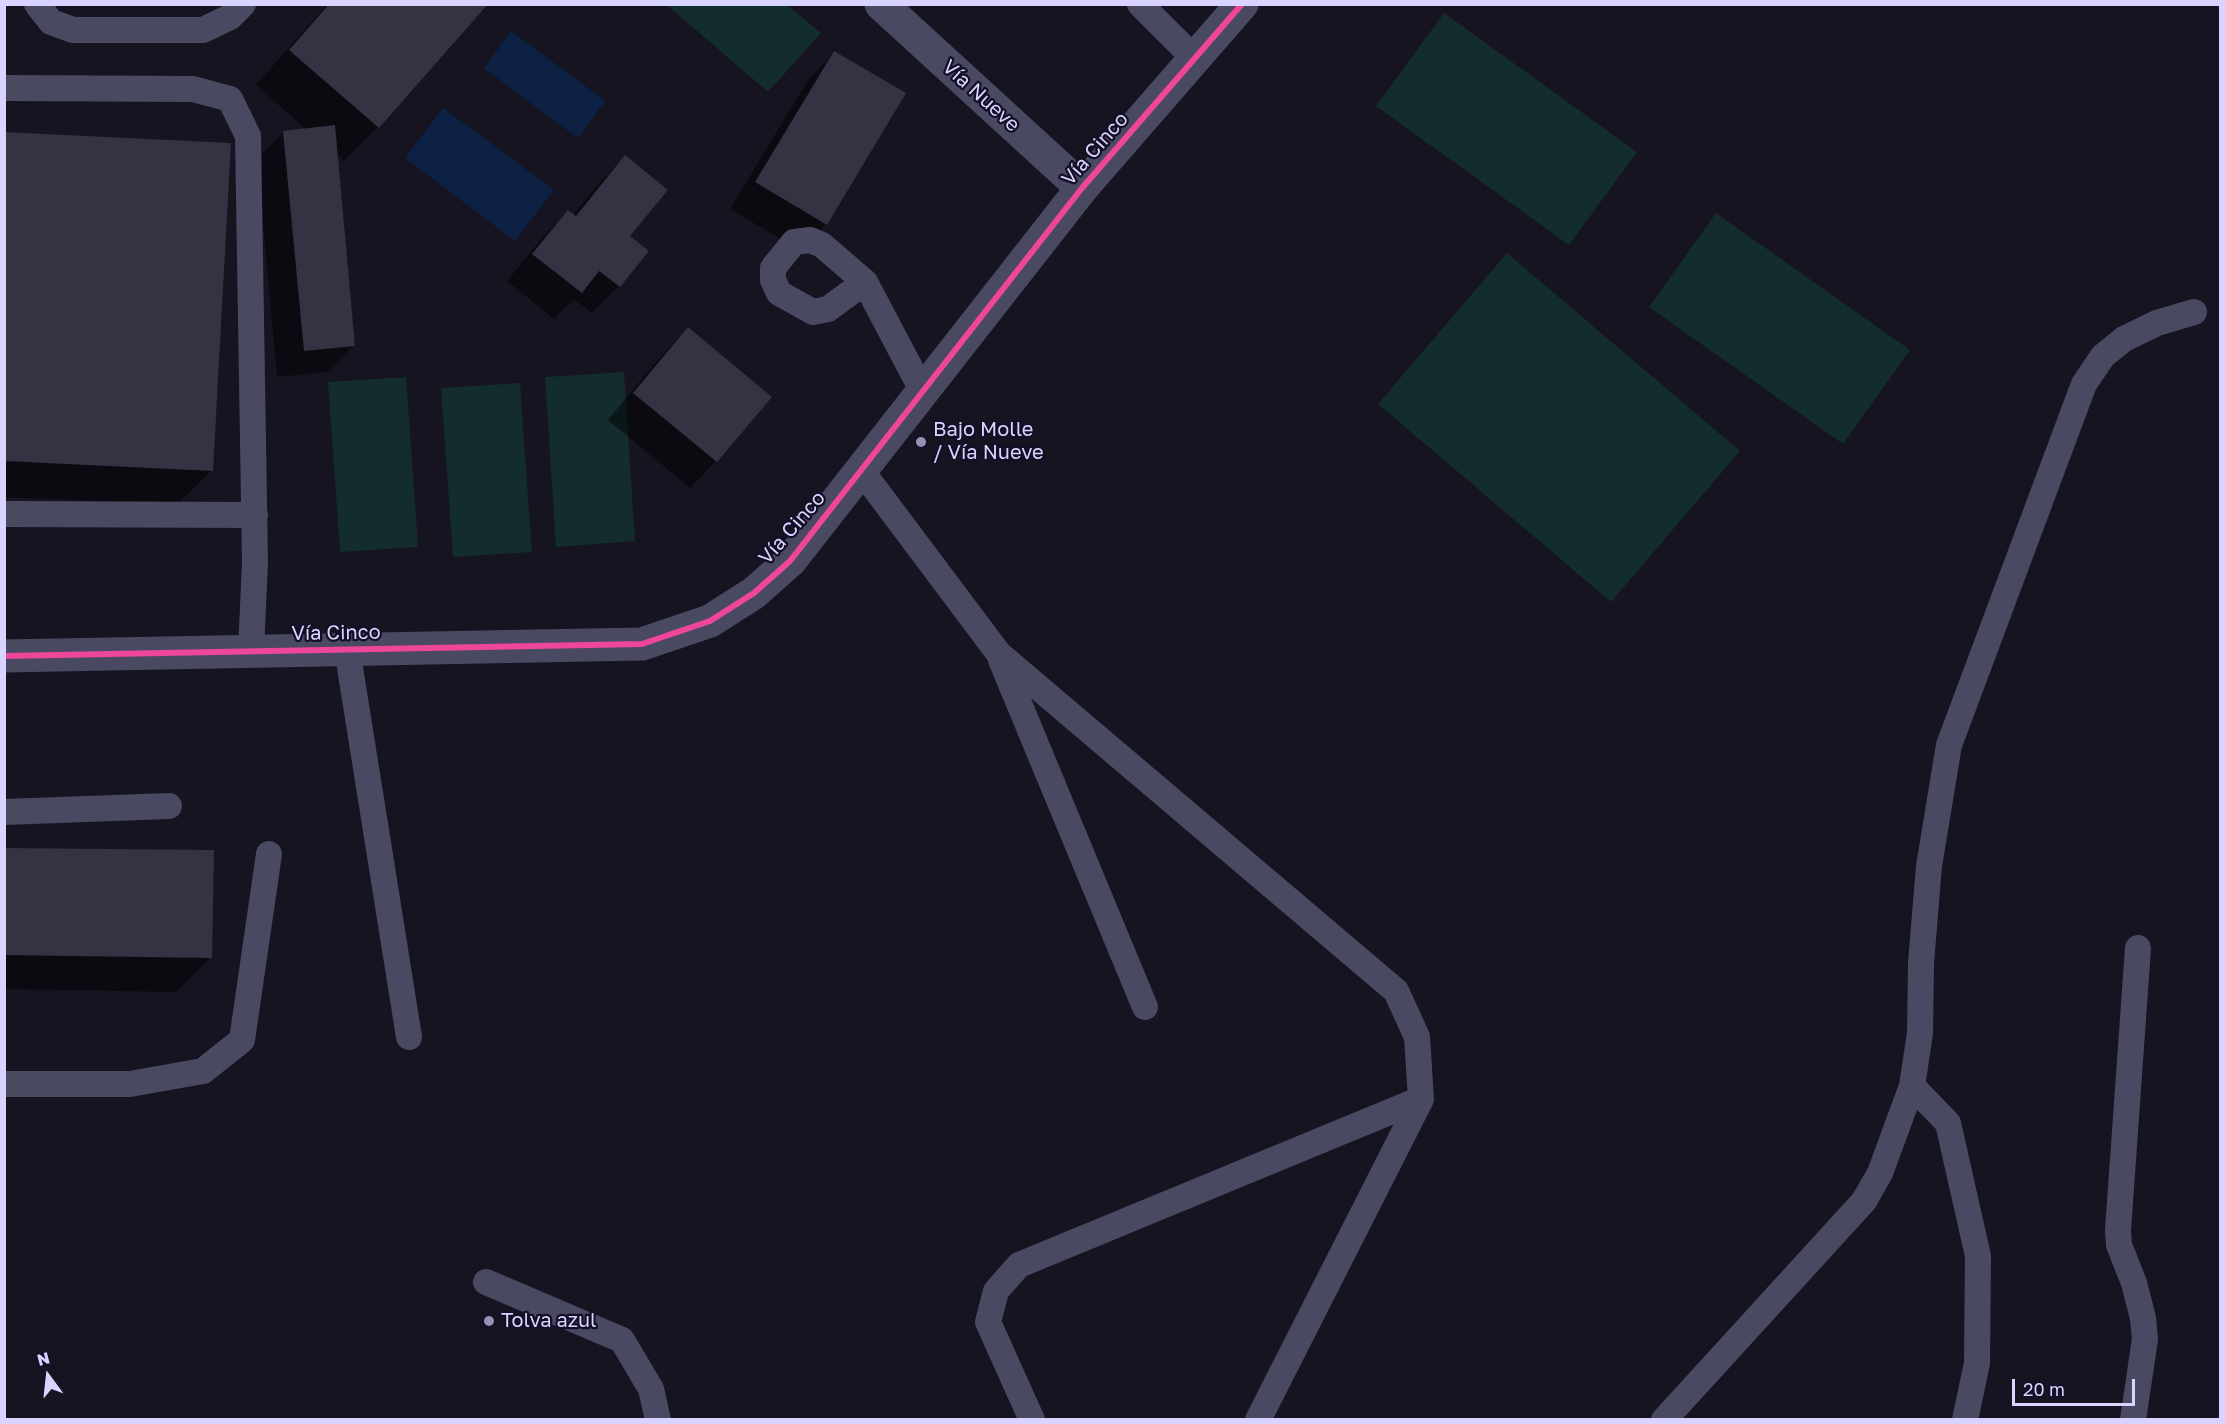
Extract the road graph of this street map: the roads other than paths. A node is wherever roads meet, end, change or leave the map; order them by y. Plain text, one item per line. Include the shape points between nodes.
1 (37, 4) edge
2 (243, 4) edge
3 (881, 4) edge
4 (1140, 4) edge
5 (1242, 4) edge
6 (1195, 59) junction
7 (4, 88) edge
8 (1082, 188) junction
9 (865, 282) dead end
10 (2194, 312) dead end
11 (923, 392) junction
12 (861, 470) junction
13 (4, 514) edge
14 (255, 515) junction
15 (347, 649) junction
16 (251, 651) junction
17 (999, 654) junction
18 (4, 656) edge
19 (169, 806) dead end
20 (4, 812) edge
21 (269, 854) dead end
22 (2138, 948) dead end
23 (1145, 1007) dead end
24 (409, 1037) dead end
25 (4, 1084) edge
26 (1912, 1086) junction
27 (1421, 1099) junction
28 (486, 1282) dead end
29 (658, 1419) edge
30 (1032, 1419) edge
31 (1258, 1419) edge
32 (1664, 1419) edge
33 (1965, 1419) edge
34 (2133, 1419) edge

1 - 2 lane via 51,22 73,30 203,30 230,17
3 - 8 street, Vía Nueve
4 - 6 lane
5 - 6 street, Vía Cinco
6 - 8 street, Vía Cinco
7 - 14 lane via 193,89 230,99 248,136
8 - 11 street, Vía Cinco
9 - 11 lane
10 - 26 lane via 2157,322 2124,339 2103,356 2084,384 1949,745 1929,866 1920,1033
11 - 12 street, Vía Cinco
12 - 15 street, Vía Cinco via 790,561 754,593 710,621 642,644
12 - 17 lane
13 - 14 lane
14 - 16 lane
15 - 16 street, Vía Cinco
15 - 24 lane
16 - 18 street, Vía Cinco
17 - 23 lane
17 - 27 lane via 1396,991 1417,1037
19 - 20 lane
21 - 25 lane via 242,1040 203,1071 130,1084
22 - 34 lane via 2118,1230 2145,1339
26 - 32 lane via 1880,1173 1864,1201
26 - 33 lane via 1948,1123 1978,1256 1977,1363
27 - 30 lane via 1019,1265 996,1291 988,1322
27 - 31 lane
28 - 29 lane via 622,1340 651,1389

